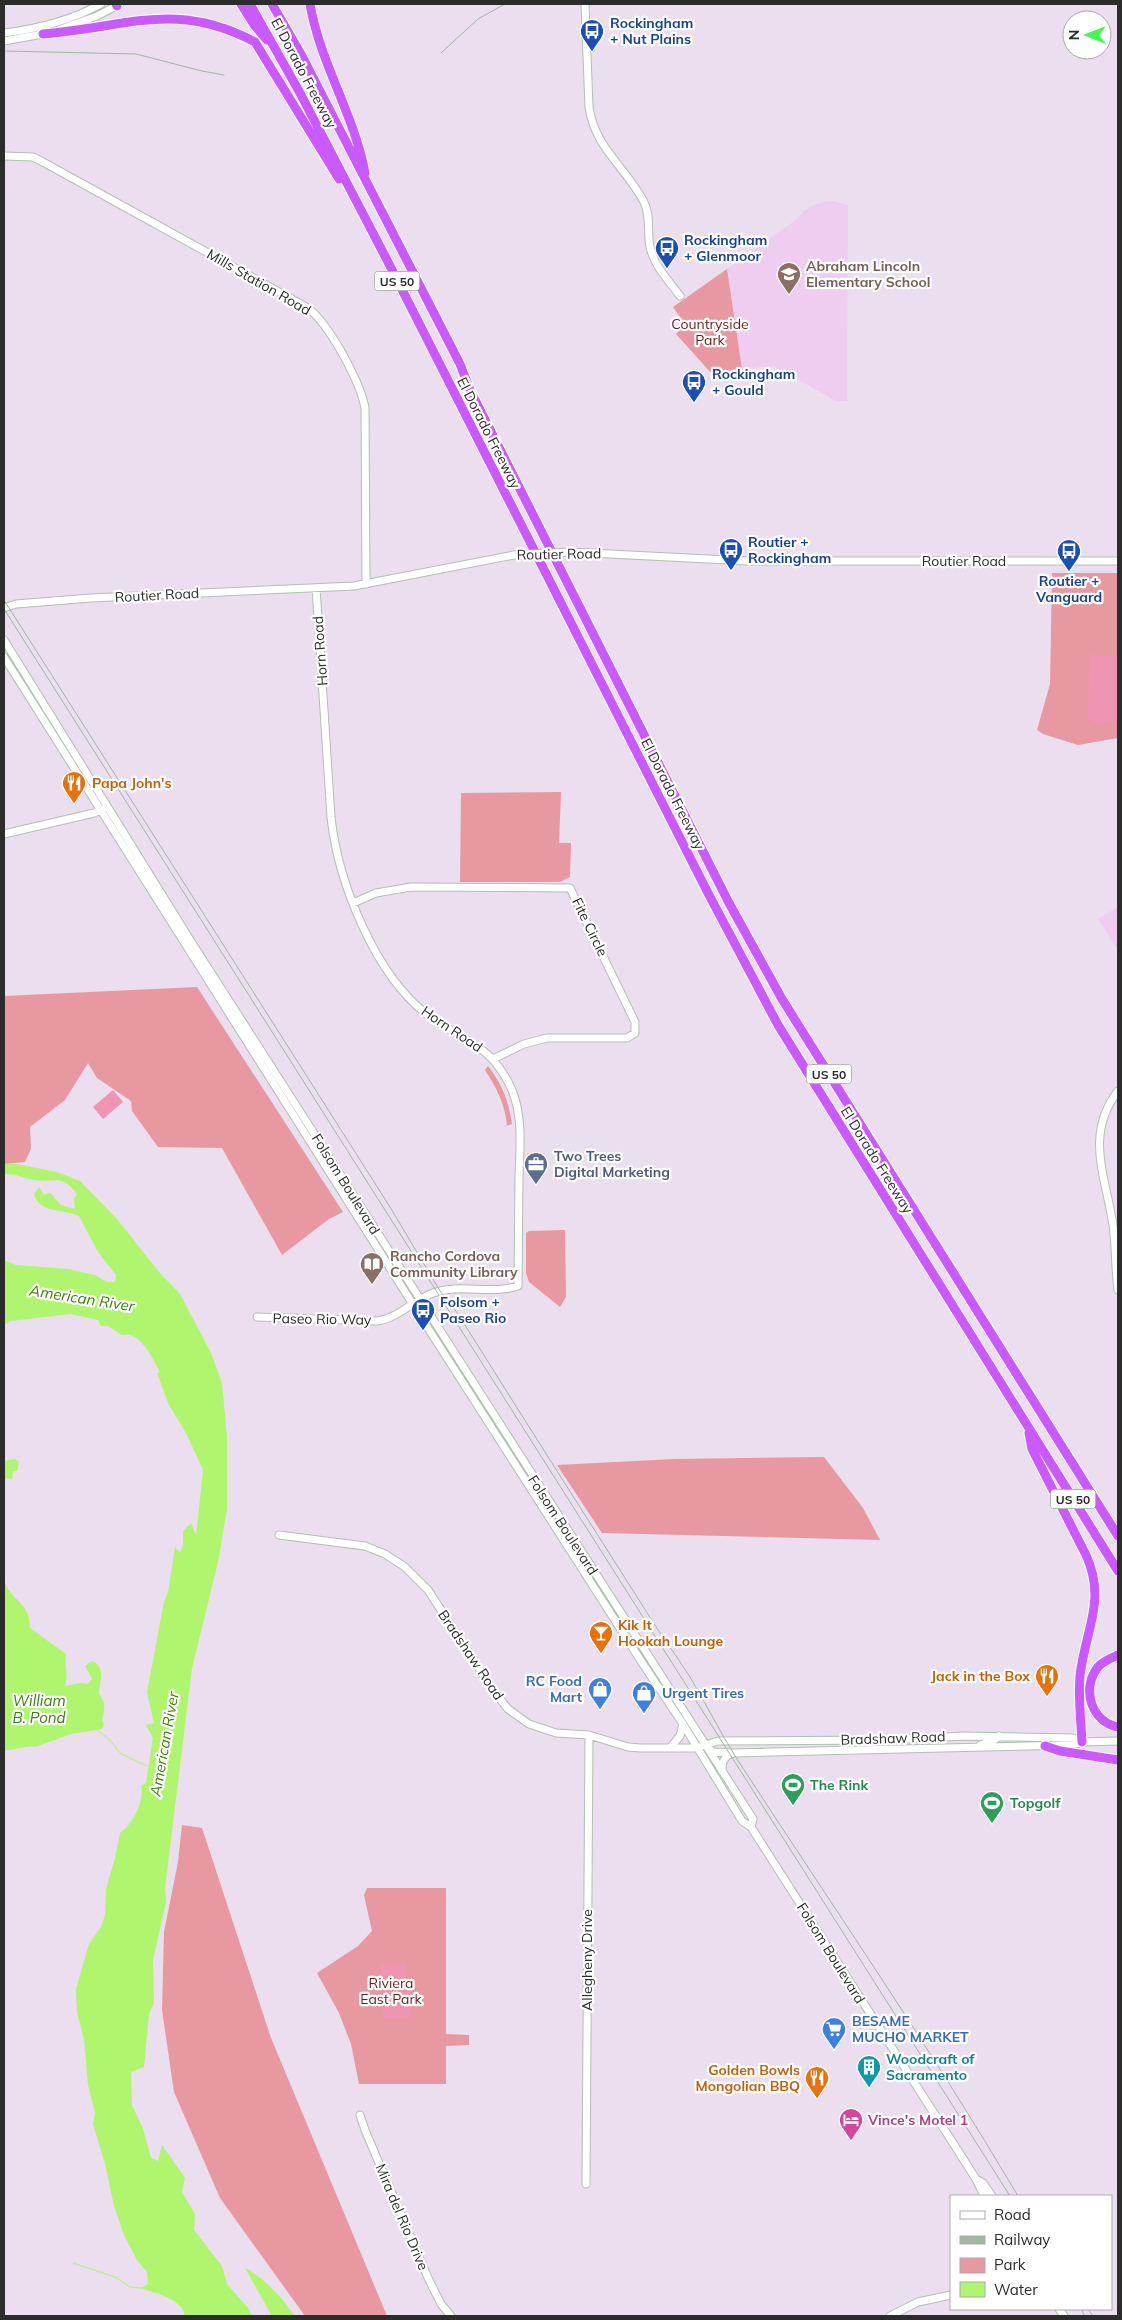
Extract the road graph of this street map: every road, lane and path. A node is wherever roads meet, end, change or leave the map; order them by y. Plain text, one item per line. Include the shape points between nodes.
1 (101, 4) edge
2 (118, 4) edge
3 (241, 4) edge
4 (250, 4) edge
5 (272, 4) edge
6 (310, 4) edge
7 (585, 4) edge
8 (128, 13) dead end
9 (227, 19) dead end
10 (4, 34) edge
11 (44, 34) junction
12 (4, 41) edge
13 (279, 53) junction
14 (4, 156) edge
15 (366, 183) junction
16 (387, 260) junction
17 (680, 296) dead end
18 (1118, 562) edge
19 (366, 584) junction
20 (316, 588) junction
21 (4, 608) edge
22 (4, 640) edge
23 (4, 657) edge
24 (28, 696) junction
25 (53, 719) junction
26 (104, 808) junction
27 (4, 834) edge
28 (353, 903) junction
29 (493, 1059) junction
30 (1118, 1091) edge
31 (315, 1150) junction
32 (342, 1178) junction
33 (359, 1220) junction
34 (384, 1244) junction
35 (1118, 1290) edge
36 (417, 1302) junction
37 (256, 1317) dead end
38 (466, 1386) junction
39 (494, 1416) junction
40 (1028, 1428) junction
41 (1089, 1489) junction
42 (1118, 1528) edge
43 (279, 1536) dead end
44 (1118, 1536) edge
45 (1118, 1571) edge
46 (1118, 1655) edge
47 (683, 1724) junction
48 (1118, 1727) edge
49 (589, 1735) junction
50 (998, 1736) junction
51 (1118, 1741) edge
52 (1082, 1742) junction
53 (1045, 1746) junction
54 (706, 1747) junction
55 (670, 1748) junction
56 (696, 1748) junction
57 (960, 1748) junction
58 (734, 1753) junction
59 (1118, 1760) edge
60 (722, 1771) junction
61 (751, 1827) junction
62 (360, 2115) dead end
63 (976, 2179) junction
64 (586, 2184) dead end
65 (984, 2195) edge
66 (991, 2195) edge
67 (950, 2295) edge
68 (450, 2316) edge
69 (890, 2316) edge

1 - 10 street via 70,17
2 - 11 street via 97,16
3 - 13 highway
4 - 13 highway, El Dorado Freeway / US 50
5 - 15 highway, El Dorado Freeway / US 50
6 - 15 highway via 315,31 361,152
7 - 17 street via 592,123 601,144 643,201 648,215 652,253
8 - 11 highway via 68,32
9 - 16 highway via 255,42 268,60
11 - 12 street
13 - 16 highway, El Dorado Freeway / US 50
14 - 19 street, Mills Station Road via 38,160 308,308 323,322 359,389 365,408
15 - 41 highway, El Dorado Freeway / US 50 via 734,912 782,999
16 - 40 highway, El Dorado Freeway / US 50 via 700,878 778,1025
18 - 19 street, Routier Road, bridge via 747,561 571,552 514,555
19 - 20 street, Routier Road
20 - 21 street, Routier Road via 92,598 16,604
20 - 28 street, Horn Road via 333,836
22 - 25 street, Folsom Boulevard
23 - 24 street, Folsom Boulevard
24 - 25 street
24 - 26 street, Folsom Boulevard
25 - 26 street, Folsom Boulevard
26 - 27 street
26 - 31 street, Folsom Boulevard
26 - 32 street, Folsom Boulevard
28 - 29 street, Horn Road via 371,944 411,1000 430,1017 477,1044
28 - 29 street, Fite Circle via 376,893 411,887 570,888 636,1022 635,1033 627,1038 548,1038 524,1044
29 - 36 street, Horn Road via 513,1092 520,1121 518,1286 449,1290 432,1293
30 - 35 street via 1103,1118 1100,1151 1101,1172 1113,1226
31 - 32 street via 320,1150 334,1172
31 - 33 street, Folsom Boulevard
32 - 34 street, Folsom Boulevard
33 - 34 street via 368,1224
33 - 36 street, Folsom Boulevard
34 - 36 street, Folsom Boulevard
36 - 37 street, Paseo Rio Way via 390,1318 377,1321
36 - 38 street, Folsom Boulevard
36 - 39 street, Folsom Boulevard
38 - 39 street via 474,1392 489,1415
38 - 47 street, Folsom Boulevard
39 - 54 street, Folsom Boulevard
40 - 45 highway, El Dorado Freeway / US 50
40 - 52 highway via 1032,1449 1086,1555 1096,1586 1080,1676
41 - 42 highway
41 - 44 highway, El Dorado Freeway / US 50
43 - 49 street, Bradshaw Road via 354,1544 377,1550 395,1560 428,1590 493,1690 515,1715 545,1731
46 - 48 highway via 1098,1667 1089,1689 1095,1712 1104,1721
47 - 55 street via 680,1736
47 - 56 street, Folsom Boulevard
49 - 55 street, Bradshaw Road via 628,1747
49 - 64 street, Allegheny Drive
50 - 52 street, Bradshaw Road via 1073,1738
50 - 54 street, Bradshaw Road via 713,1742
50 - 57 street via 987,1744
51 - 52 street, Bradshaw Road
52 - 53 street, Bradshaw Road via 1073,1746
53 - 57 street, Bradshaw Road
53 - 59 highway
54 - 56 street, Bradshaw Road
54 - 58 street, Bradshaw Road via 713,1752
54 - 60 street, Folsom Boulevard
55 - 56 street, Bradshaw Road
56 - 61 street, Folsom Boulevard via 742,1821
57 - 58 street, Bradshaw Road
58 - 60 street via 722,1762
60 - 61 street, Folsom Boulevard via 753,1819
61 - 63 street, Folsom Boulevard
62 - 68 street, Mira del Rio Drive via 428,2278
63 - 65 street, Folsom Boulevard
63 - 66 street, Folsom Boulevard via 983,2182
67 - 69 street via 918,2302

